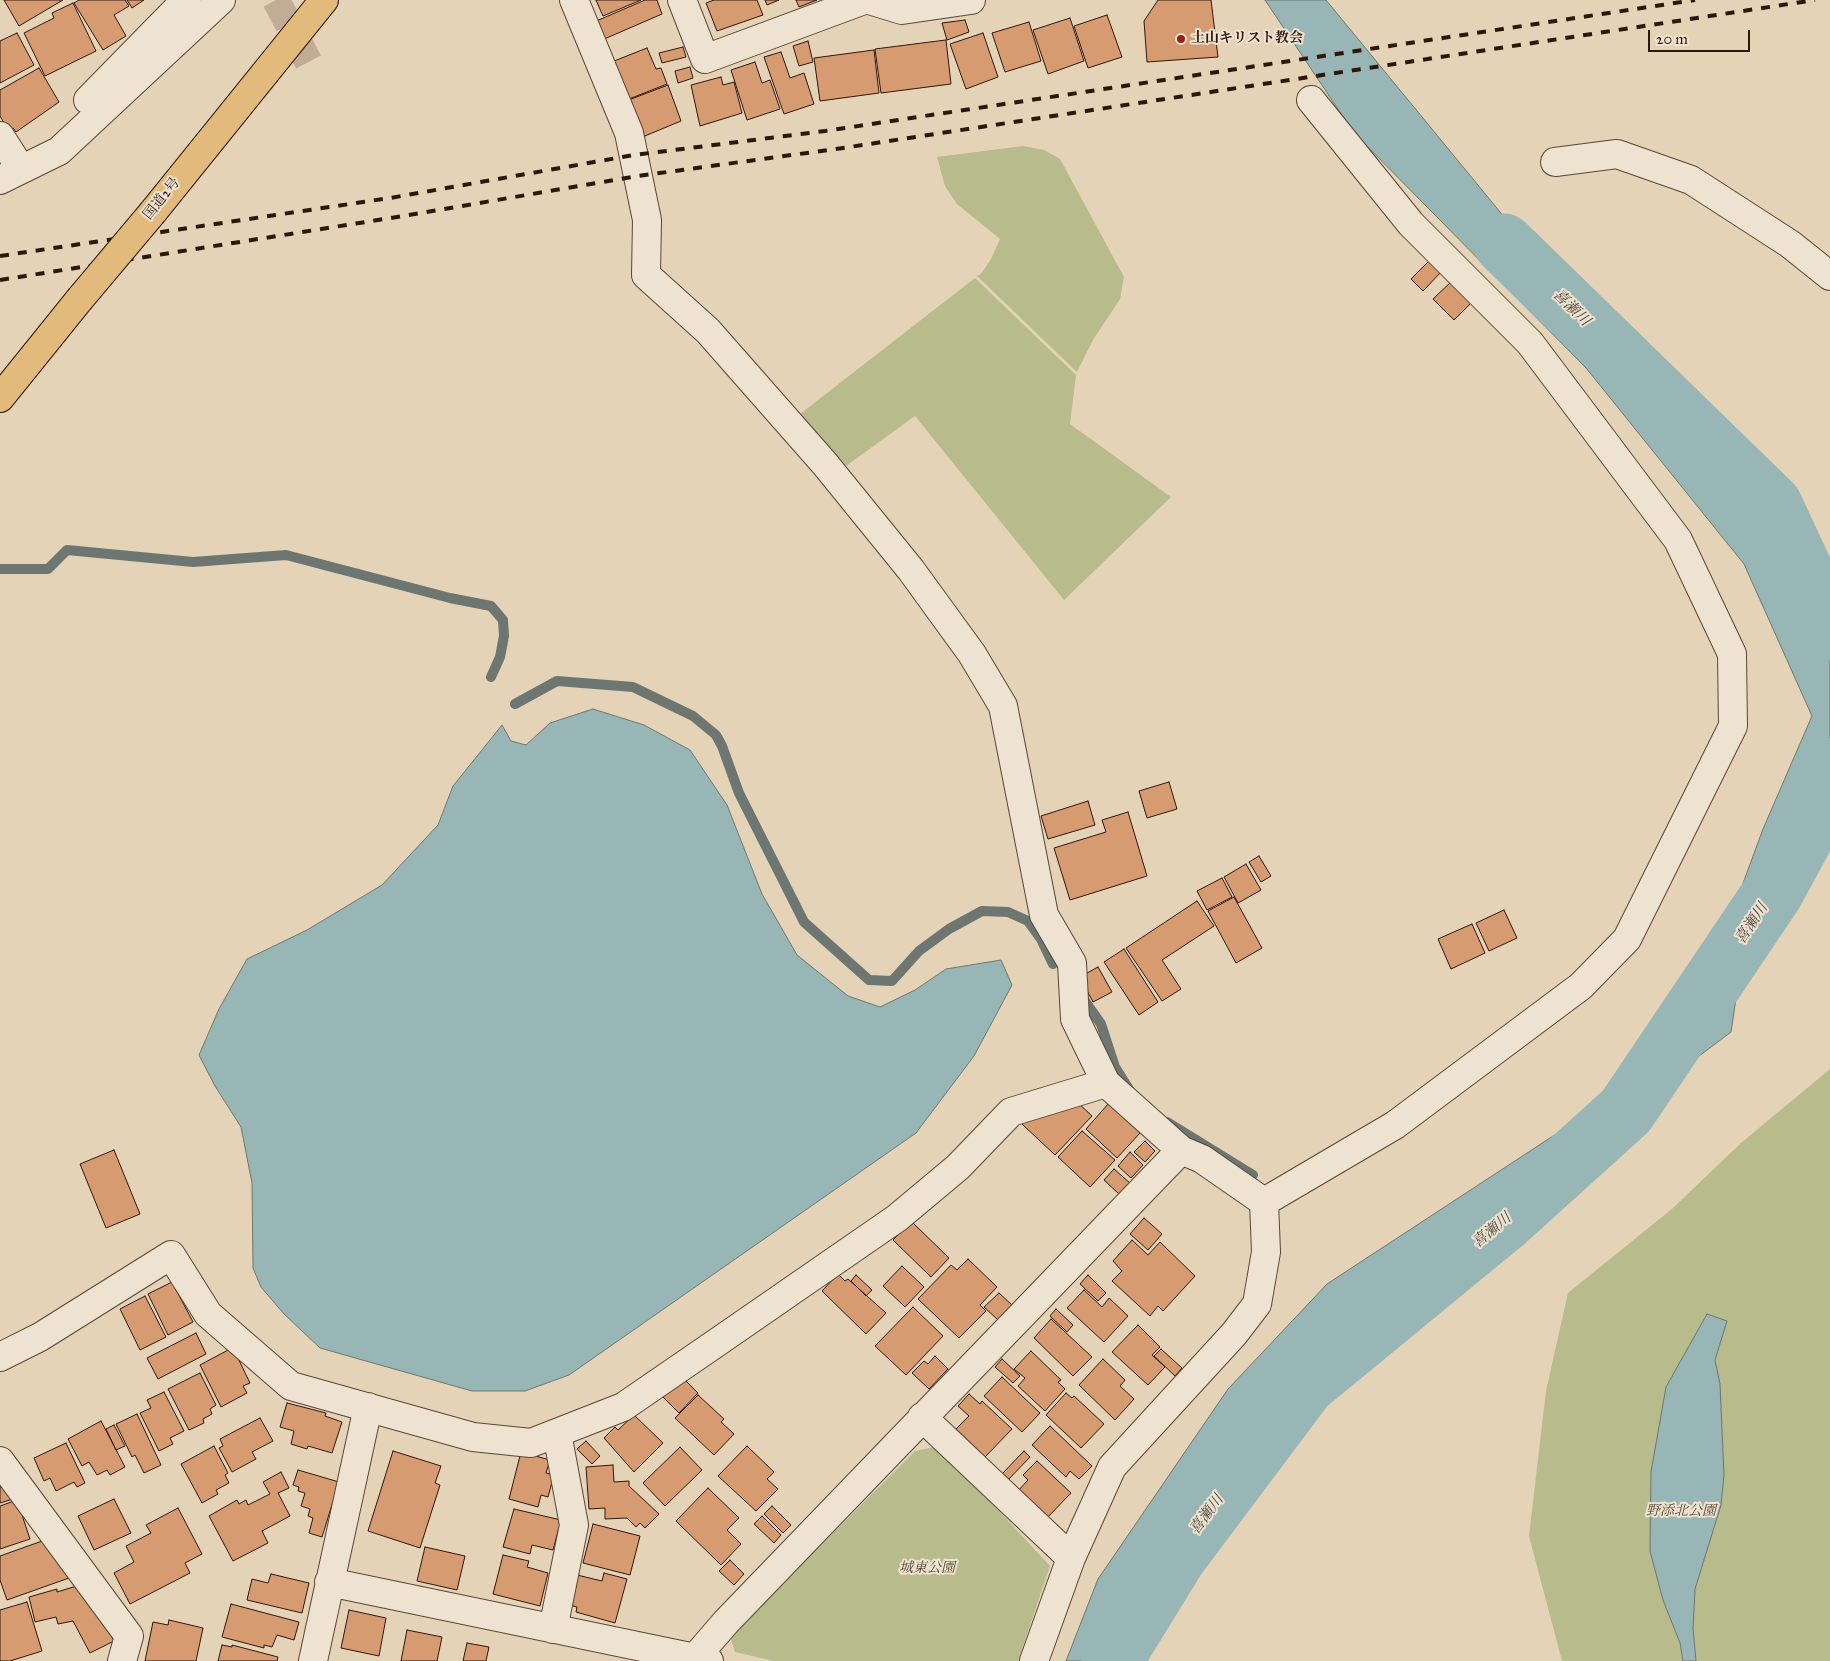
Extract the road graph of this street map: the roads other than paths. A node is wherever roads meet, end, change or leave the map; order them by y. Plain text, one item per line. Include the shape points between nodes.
1 (186, 0) edge
2 (221, 0) edge
3 (324, 0) edge
4 (574, 0) edge
5 (682, 0) edge
6 (864, 0) edge
7 (869, 0) edge
8 (971, 0) edge
9 (1311, 100) dead end
10 (0, 136) edge
11 (1555, 162) dead end
12 (10, 174) edge
13 (1830, 276) edge
14 (0, 398) edge
15 (1106, 1083) junction
16 (1181, 1150) junction
17 (1264, 1202) junction
18 (0, 1357) edge
19 (368, 1407) junction
20 (922, 1417) junction
21 (557, 1433) junction
22 (0, 1461) edge
23 (1071, 1558) junction
24 (330, 1582) junction
25 (553, 1629) junction
26 (702, 1659) edge
27 (122, 1661) edge
28 (313, 1661) edge
29 (1034, 1661) edge

1 - 12 street
2 - 12 street via 59,151
3 - 14 highway, 国道2号, bridge
4 - 15 street via 629,133 647,220 646,275 708,331 825,464 911,570 972,654 1003,706 1044,915 1072,963 1075,1019
5 - 6 street via 705,59
7 - 8 street via 902,10
9 - 17 street via 1411,224 1530,343 1678,540 1732,654 1733,726 1627,939 1581,986 1395,1125
10 - 12 street
11 - 13 street via 1617,154 1691,180 1790,244
15 - 16 street
15 - 21 street via 1011,1112 958,1167 897,1218 623,1407
16 - 17 street via 1202,1159
16 - 20 street
17 - 23 street via 1266,1252 1257,1304 1234,1334 1112,1467
18 - 19 street via 40,1337 171,1255 208,1314 291,1386
19 - 21 street via 473,1437 531,1443
19 - 24 street
20 - 23 street
20 - 26 street via 726,1622
21 - 25 street via 574,1525
22 - 27 street via 129,1636
23 - 29 street
24 - 25 street
24 - 28 street
25 - 26 street

